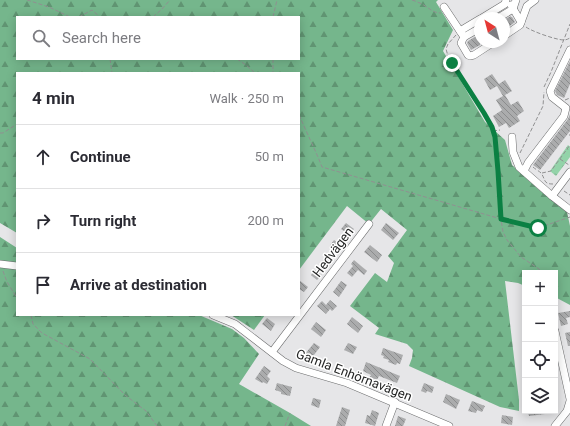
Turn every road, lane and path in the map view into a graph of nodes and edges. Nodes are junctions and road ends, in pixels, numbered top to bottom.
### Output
1 (27, 0) edge
2 (170, 0) edge
3 (277, 0) edge
4 (412, 0) edge
5 (507, 0) edge
6 (516, 0) edge
7 (535, 0) edge
8 (513, 9) junction
9 (446, 10) joint
10 (492, 12) edge
11 (508, 12) edge
12 (68, 16) edge
13 (81, 16) edge
14 (99, 16) edge
15 (154, 16) edge
16 (273, 16) edge
17 (522, 22) junction
18 (474, 24) edge
19 (570, 24) edge
20 (474, 30) edge
21 (510, 32) edge
22 (461, 34) junction
23 (570, 38) edge
24 (564, 40) junction
25 (484, 48) edge
26 (570, 50) edge
27 (110, 60) edge
28 (238, 60) edge
29 (273, 60) edge
30 (112, 72) edge
31 (254, 72) edge
32 (273, 72) edge
33 (568, 109) edge
34 (300, 117) edge
35 (16, 125) edge
36 (500, 130) dead end
37 (492, 131) junction
38 (0, 134) edge
39 (512, 137) dead end
40 (570, 145) edge
41 (560, 159) junction
42 (516, 160) junction
43 (528, 163) junction
44 (570, 166) edge
45 (524, 171) junction
46 (570, 172) edge
47 (541, 173) junction
48 (559, 187) junction
49 (570, 195) edge
50 (552, 196) junction
51 (570, 210) edge
52 (570, 217) edge
53 (501, 219) junction
54 (369, 224) dead end
55 (0, 264) edge
56 (16, 266) edge
57 (540, 270) edge
58 (4, 272) dead end
59 (16, 296) edge
60 (300, 315) edge
61 (31, 316) edge
62 (215, 316) edge
63 (299, 316) edge
64 (557, 342) edge
65 (272, 352) junction
66 (570, 400) edge
67 (395, 402) junction
68 (290, 413) dead end
69 (157, 426) edge
70 (285, 426) edge
71 (386, 426) edge
72 (450, 426) edge
73 (555, 426) edge

1 - 12 path
2 - 15 path
3 - 16 path
4 - 9 path
5 - 8 street
5 - 10 street
6 - 8 street
7 - 17 street
8 - 11 street
8 - 17 street
9 - 22 street
13 - 14 path
17 - 21 street
17 - 24 path
18 - 22 street
19 - 24 path
20 - 22 street
22 - 25 street
22 - 37 path
23 - 24 path
24 - 42 path
26 - 33 street
27 - 30 path
28 - 31 path
29 - 32 path
33 - 43 street
34 - 53 path
35 - 38 path
36 - 37 path
37 - 53 path
39 - 42 street
40 - 41 path
41 - 44 path
41 - 47 path
42 - 45 street
43 - 45 street
43 - 47 path
45 - 50 street
46 - 48 street
47 - 48 path
48 - 49 path
48 - 50 street
50 - 51 street
52 - 53 path
53 - 57 path
54 - 60 street, Hedvägen
55 - 56 street
58 - 59 path
61 - 69 path
62 - 65 street, Gamla Enhörnavägen
63 - 65 street, Hedvägen
64 - 66 street
65 - 67 street, Gamla Enhörnavägen
66 - 73 street
67 - 71 street
67 - 72 street, Gamla Enhörnavägen
68 - 70 path

